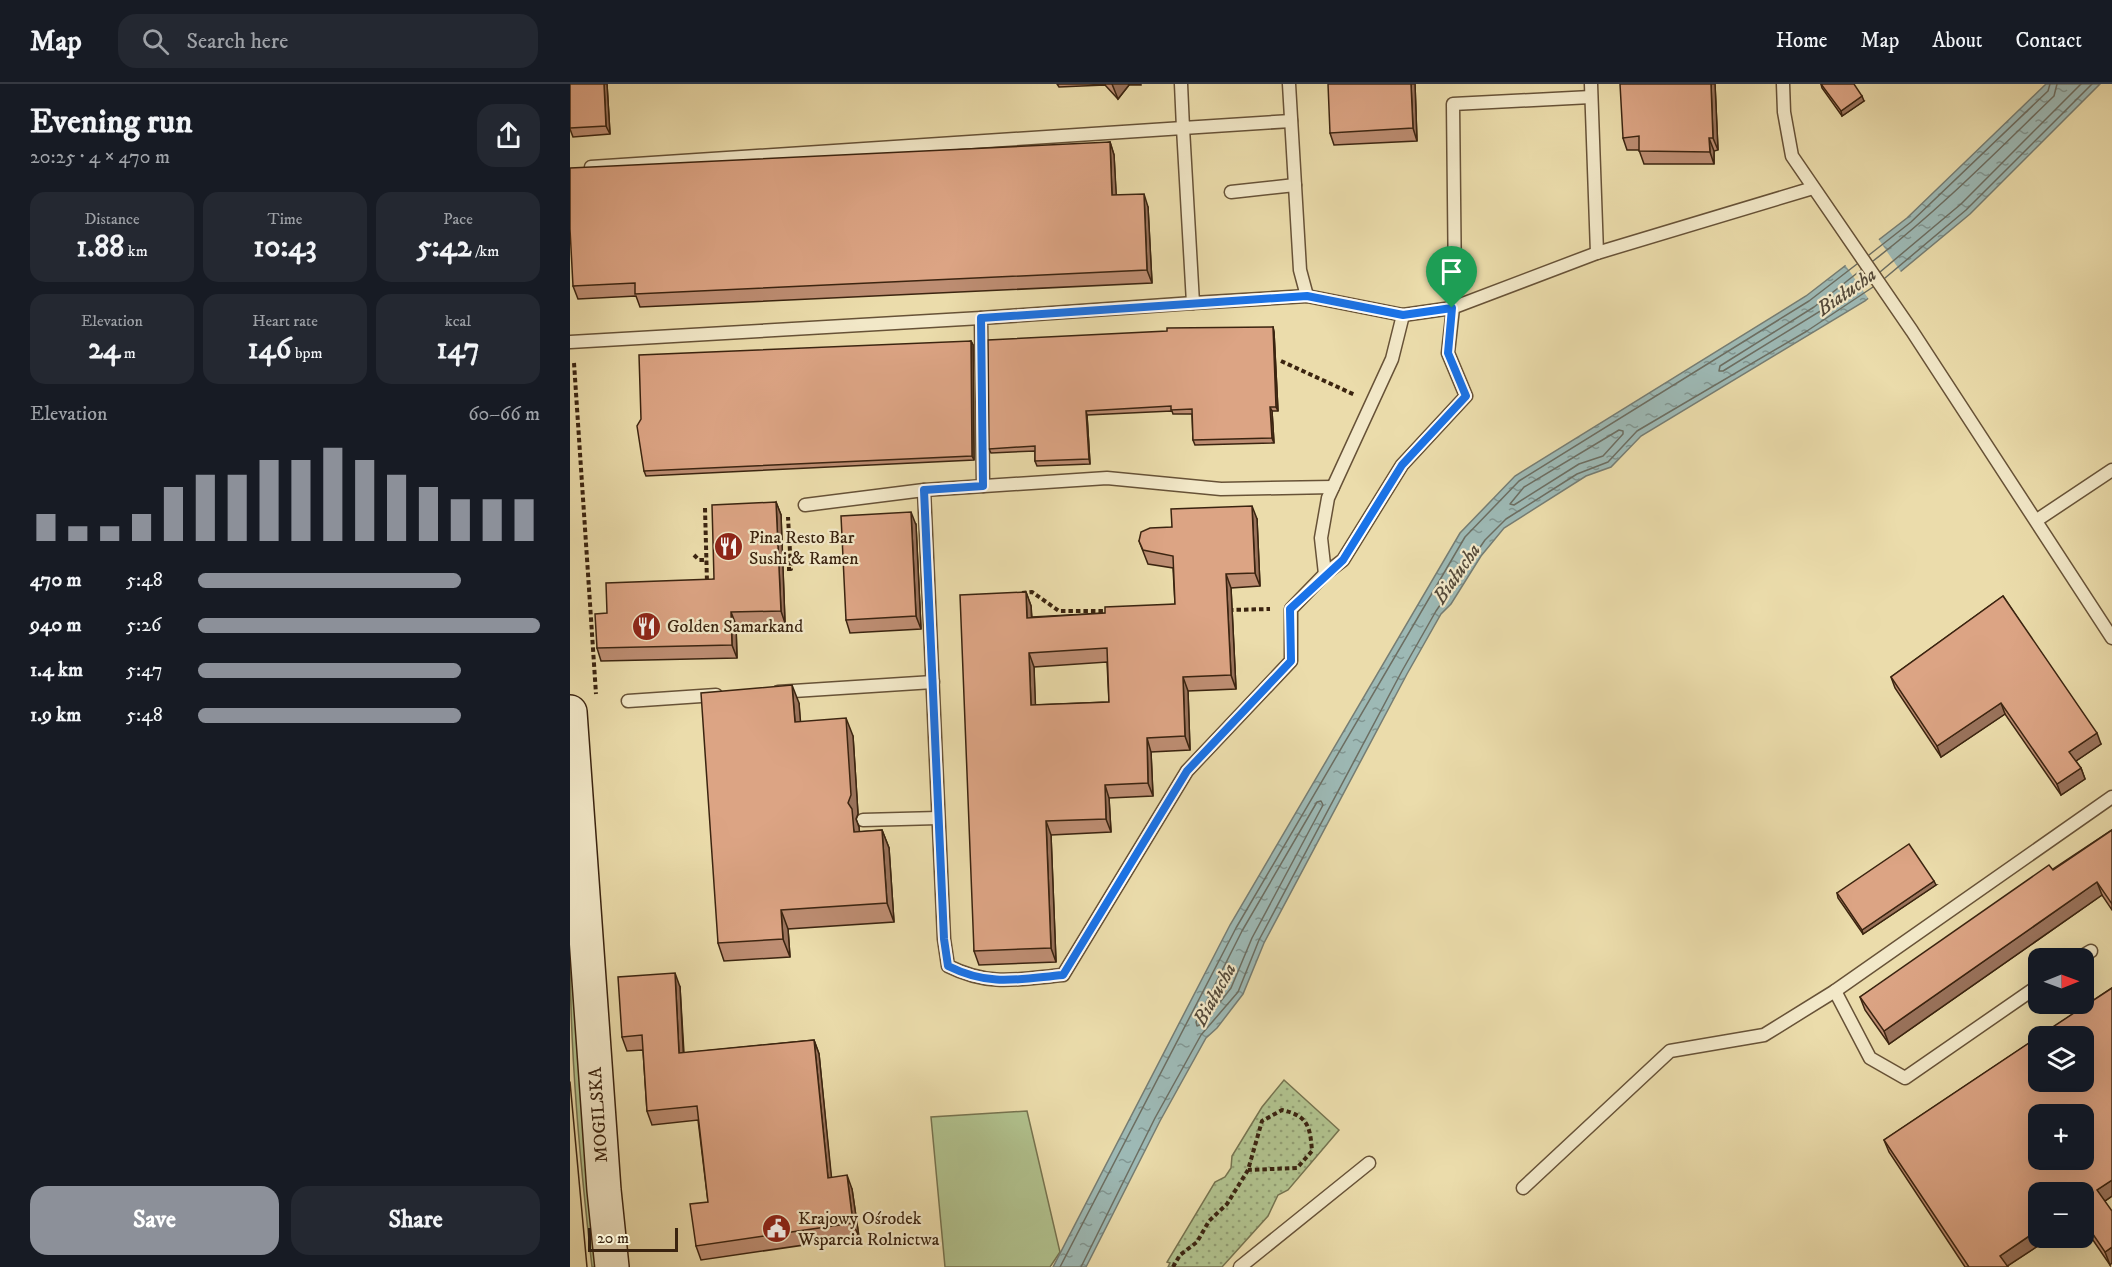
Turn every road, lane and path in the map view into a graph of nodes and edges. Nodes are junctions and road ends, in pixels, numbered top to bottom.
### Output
1 (1181, 84) edge
2 (1289, 84) edge
3 (1590, 84) edge
4 (1783, 84) edge
5 (1591, 97) junction
6 (1291, 121) junction
7 (1183, 128) junction
8 (587, 167) edge
9 (1294, 185) junction
10 (1813, 188) junction
11 (1231, 192) dead end
12 (1597, 253) junction
13 (1307, 296) junction
14 (1194, 303) junction
15 (1452, 308) junction
16 (1403, 315) junction
17 (981, 318) junction
18 (570, 342) edge
19 (1281, 361) dead end
20 (1372, 403) junction
21 (2112, 470) edge
22 (983, 486) junction
23 (1333, 487) junction
24 (924, 490) junction
25 (788, 505) dead end
26 (805, 505) dead end
27 (705, 508) dead end
28 (2037, 520) junction
29 (694, 555) dead end
30 (707, 560) junction
31 (707, 569) junction
32 (715, 569) edge
33 (787, 569) dead end
34 (1325, 574) junction
35 (707, 590) edge
36 (1021, 593) edge
37 (1290, 609) junction
38 (1117, 610) edge
39 (1221, 610) edge
40 (2112, 638) edge
41 (933, 682) junction
42 (769, 692) edge
43 (733, 694) edge
44 (628, 701) dead end
45 (570, 712) edge
46 (2112, 797) edge
47 (938, 818) junction
48 (863, 820) dead end
49 (1835, 991) junction
50 (2028, 993) edge
51 (1369, 1163) dead end
52 (1248, 1170) junction
53 (1523, 1188) dead end
54 (612, 1267) edge
55 (1173, 1267) edge
56 (1240, 1267) edge

1 - 7 lane
2 - 6 lane
3 - 5 lane
4 - 10 lane
5 - 12 lane
5 - 15 lane
6 - 7 lane
6 - 9 lane
7 - 8 lane
7 - 14 lane
9 - 11 lane
9 - 13 lane
10 - 12 lane
10 - 28 lane
12 - 15 lane
13 - 14 lane
13 - 16 lane
14 - 17 lane
15 - 16 lane
15 - 34 lane
16 - 20 lane
17 - 18 lane
17 - 22 lane
19 - 20 path
20 - 23 lane
21 - 28 lane
22 - 23 lane
22 - 24 lane
23 - 34 lane
24 - 26 lane
24 - 41 lane
25 - 33 path
27 - 30 path
28 - 40 lane
29 - 30 path
30 - 31 path
31 - 32 path
31 - 35 path
34 - 37 lane
36 - 38 path
37 - 39 path
37 - 47 lane
41 - 42 lane
41 - 47 lane
43 - 44 lane
45 - 54 main road, MOGILSKA
46 - 49 lane
47 - 48 lane
49 - 50 lane
49 - 53 lane
51 - 56 lane
52 - 52 path
52 - 55 path

